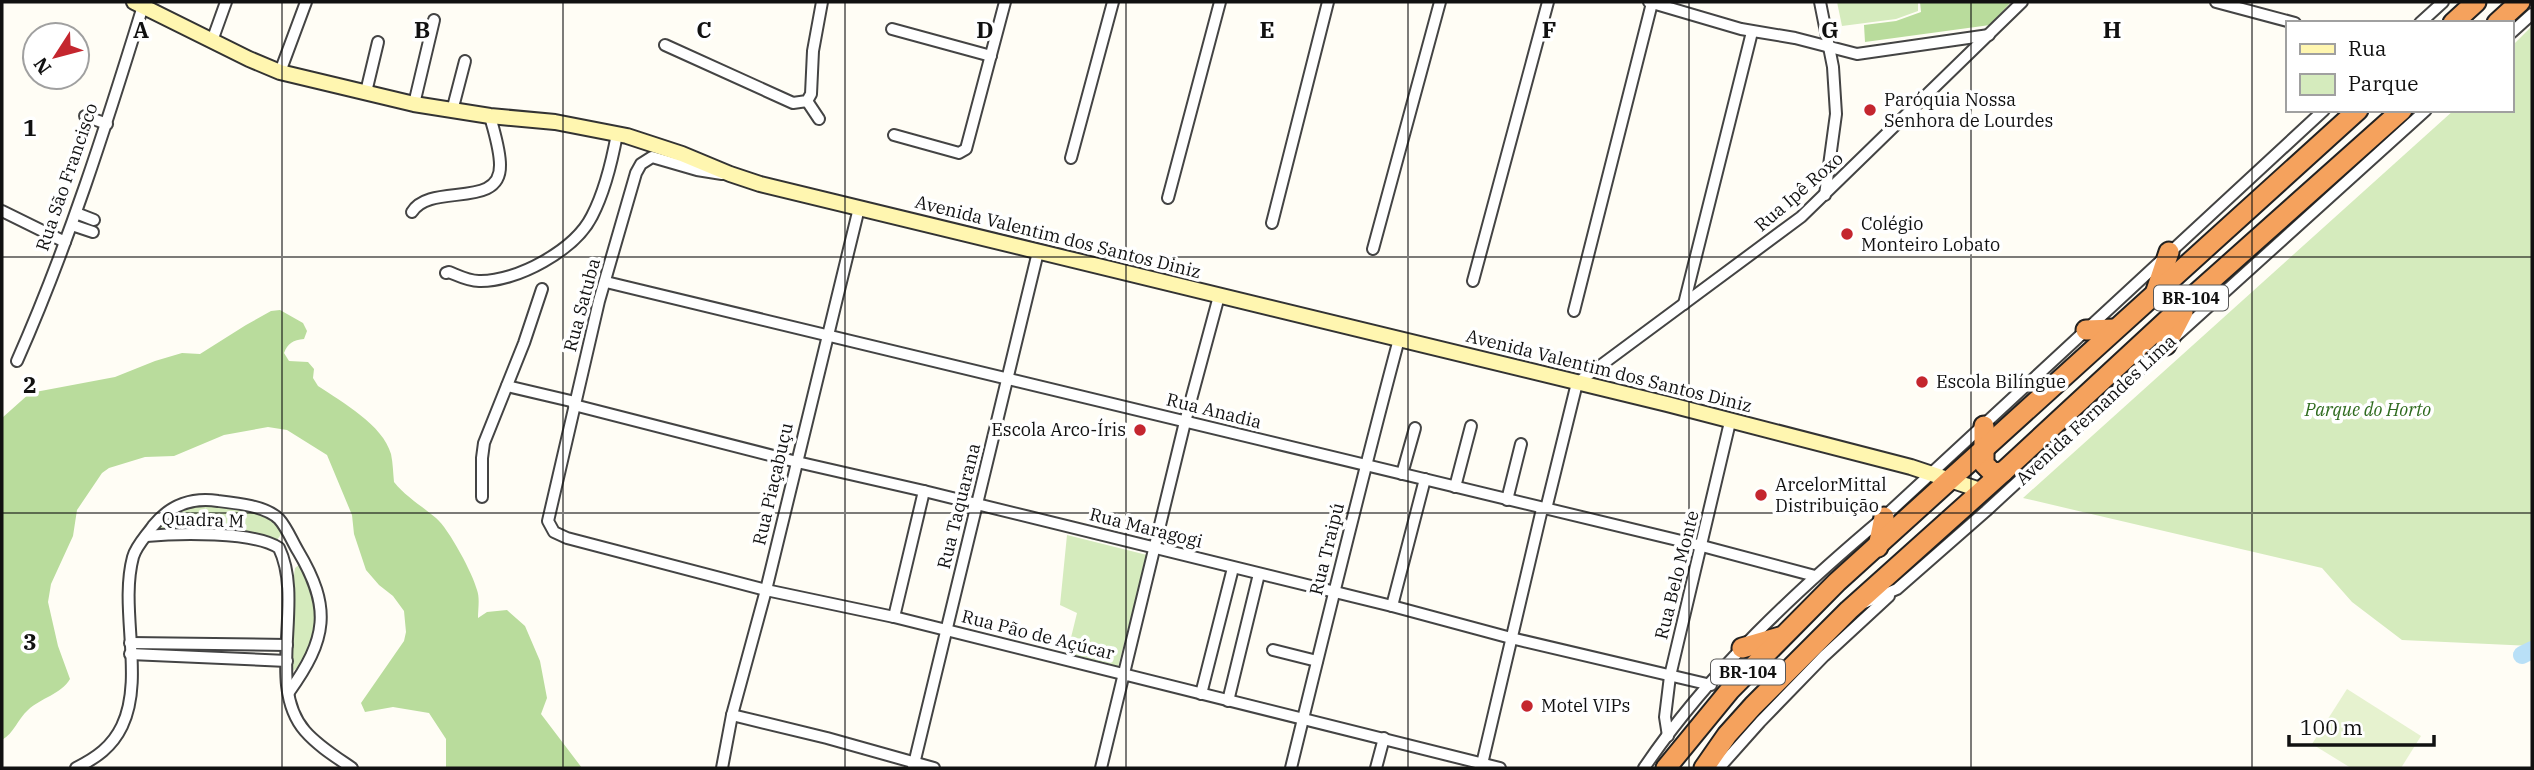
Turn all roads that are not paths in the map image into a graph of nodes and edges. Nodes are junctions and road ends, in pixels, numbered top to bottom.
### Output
1 (226, 2) edge
2 (306, 2) edge
3 (822, 2) edge
4 (1005, 2) edge
5 (1113, 2) edge
6 (1220, 2) edge
7 (1328, 2) edge
8 (1440, 2) edge
9 (1548, 2) edge
10 (1650, 2) edge
11 (1820, 2) edge
12 (2022, 2) edge
13 (2216, 2) edge
14 (2443, 2) edge
15 (2476, 2) edge
16 (2520, 2) edge
17 (141, 3) edge
18 (2532, 14) edge
19 (434, 20) dead end
20 (2287, 21) edge
21 (2422, 21) edge
22 (2455, 21) edge
23 (2499, 21) edge
24 (892, 29) dead end
25 (2513, 31) edge
26 (1752, 32) junction
27 (1990, 35) junction
28 (212, 41) junction
29 (378, 42) dead end
30 (665, 45) dead end
31 (1830, 48) junction
32 (991, 56) junction
33 (465, 61) dead end
34 (281, 72) junction
35 (366, 92) junction
36 (807, 101) junction
37 (414, 104) junction
38 (452, 111) junction
39 (2323, 112) edge
40 (2356, 112) edge
41 (2400, 112) edge
42 (2409, 112) edge
43 (2424, 112) edge
44 (85, 116) dead end
45 (490, 116) junction
46 (819, 118) dead end
47 (107, 124) junction
48 (2387, 124) junction
49 (617, 134) junction
50 (894, 135) dead end
51 (1071, 158) dead end
52 (730, 174) junction
53 (1825, 195) junction
54 (1168, 198) dead end
55 (859, 208) junction
56 (2, 211) edge
57 (412, 212) dead end
58 (76, 213) junction
59 (94, 220) dead end
60 (1272, 223) dead end
61 (72, 225) junction
62 (93, 232) dead end
63 (65, 242) junction
64 (1373, 249) dead end
65 (1038, 252) junction
66 (2169, 252) junction
67 (446, 273) dead end
68 (1473, 281) dead end
69 (606, 282) junction
70 (542, 289) dead end
71 (1692, 291) junction
72 (2155, 294) junction
73 (1219, 296) junction
74 (2189, 300) junction
75 (1574, 311) dead end
76 (2115, 329) junction
77 (2086, 330) junction
78 (826, 335) junction
79 (1399, 339) junction
80 (2166, 345) junction
81 (17, 361) dead end
82 (1007, 380) junction
83 (1577, 383) junction
84 (507, 386) junction
85 (574, 404) junction
86 (1185, 422) junction
87 (1730, 422) junction
88 (1471, 426) dead end
89 (1983, 426) junction
90 (1415, 428) dead end
91 (1521, 444) dead end
92 (1982, 452) junction
93 (797, 463) junction
94 (1365, 466) junction
95 (1932, 472) junction
96 (2003, 472) junction
97 (1402, 474) junction
98 (1952, 479) junction
99 (1426, 480) junction
100 (1455, 487) junction
101 (924, 491) junction
102 (1983, 491) junction
103 (481, 497) dead end
104 (1507, 500) junction
105 (978, 504) junction
106 (1544, 509) junction
107 (1884, 517) junction
108 (146, 536) junction
109 (567, 538) joint
110 (1702, 546) junction
111 (1878, 547) junction
112 (1154, 549) junction
113 (298, 552) junction
114 (285, 559) junction
115 (1233, 568) junction
116 (1259, 574) junction
117 (1815, 576) junction
118 (1897, 589) junction
119 (766, 590) junction
120 (1334, 592) junction
121 (1392, 606) junction
122 (1849, 610) junction
123 (894, 617) junction
124 (947, 631) junction
125 (1784, 635) junction
126 (1511, 638) junction
127 (287, 645) junction
128 (1742, 648) junction
129 (130, 649) junction
130 (1273, 650) dead end
131 (287, 661) junction
132 (1317, 661) junction
133 (1124, 675) junction
134 (1670, 676) junction
135 (1711, 685) junction
136 (289, 692) junction
137 (1201, 694) junction
138 (1228, 701) junction
139 (733, 715) junction
140 (1303, 719) junction
141 (1668, 736) junction
142 (1384, 738) junction
143 (1482, 764) junction
144 (913, 766) edge
145 (77, 768) edge
146 (352, 768) edge
147 (722, 768) edge
148 (934, 768) edge
149 (1101, 768) edge
150 (1291, 768) edge
151 (1376, 768) edge
152 (1500, 768) edge
153 (1644, 768) edge
154 (1666, 768) edge
155 (1704, 768) edge
156 (1719, 768) edge

1 - 28 street
2 - 34 street
3 - 36 street
4 - 32 street
5 - 51 street
6 - 54 street
7 - 60 street
8 - 64 street
9 - 68 street
10 - 26 street
10 - 75 street
11 - 31 street
12 - 27 street, Rua Ipê Roxo
13 - 20 street
14 - 21 street
15 - 22 highway
16 - 23 highway
17 - 28 street, Avenida Valentim dos Santos Diniz
17 - 47 street, Rua São Francisco
18 - 25 street
19 - 37 street
24 - 32 street
26 - 31 street
26 - 71 street
27 - 31 street
27 - 53 street, Rua Ipê Roxo
28 - 34 street, Avenida Valentim dos Santos Diniz
29 - 35 street
30 - 36 street
31 - 53 street
32 - 50 street
33 - 38 street
34 - 35 street, Avenida Valentim dos Santos Diniz
35 - 37 street, Avenida Valentim dos Santos Diniz
36 - 46 street
37 - 38 street, Avenida Valentim dos Santos Diniz
38 - 45 street, Avenida Valentim dos Santos Diniz
39 - 66 street
40 - 72 highway, BR-104
41 - 48 highway, Avenida Fernandes Lima / BR-104
42 - 48 highway
43 - 80 street, Avenida Fernandes Lima
44 - 47 street
45 - 49 street, Avenida Valentim dos Santos Diniz
45 - 57 street
47 - 58 street, Rua São Francisco
48 - 74 highway, Avenida Fernandes Lima / BR-104
49 - 52 street, Avenida Valentim dos Santos Diniz
49 - 67 street
52 - 55 street, Avenida Valentim dos Santos Diniz
52 - 69 street, Rua Satuba
53 - 71 street, Rua Ipê Roxo
55 - 65 street, Avenida Valentim dos Santos Diniz
55 - 78 street, Rua Piaçabuçu
56 - 63 street
58 - 59 street
58 - 61 street, Rua São Francisco
61 - 62 street
61 - 63 street, Rua São Francisco
63 - 81 street, Rua São Francisco
65 - 73 street, Avenida Valentim dos Santos Diniz
65 - 82 street, Rua Taquarana
66 - 72 highway
66 - 77 street
69 - 78 street, Rua Anadia
69 - 85 street, Rua Satuba
70 - 84 street
71 - 83 street
72 - 76 highway, BR-104
73 - 79 street, Avenida Valentim dos Santos Diniz
73 - 86 street
74 - 80 highway
74 - 96 highway, Avenida Fernandes Lima / BR-104
76 - 77 highway
76 - 92 highway, BR-104
77 - 89 street
78 - 82 street, Rua Anadia
78 - 93 street, Rua Piaçabuçu
79 - 83 street, Avenida Valentim dos Santos Diniz
79 - 94 street, Rua Traipú
80 - 118 street, Avenida Fernandes Lima
82 - 86 street, Rua Anadia
82 - 105 street, Rua Taquarana
83 - 87 street, Avenida Valentim dos Santos Diniz
83 - 106 street
84 - 85 street, Rua Maragogi
84 - 103 street
85 - 93 street, Rua Maragogi
85 - 109 street, Rua Satuba
86 - 94 street, Rua Anadia
86 - 112 street
87 - 95 street, Avenida Valentim dos Santos Diniz
87 - 110 street, Rua Belo Monte
88 - 100 street
89 - 92 highway
89 - 95 street
90 - 97 street
91 - 104 street
92 - 96 highway
92 - 98 highway, BR-104
93 - 101 street, Rua Maragogi
93 - 119 street, Rua Piaçabuçu
94 - 97 street, Rua Anadia
94 - 120 street, Rua Traipú
95 - 98 street, Avenida Valentim dos Santos Diniz
95 - 107 street
96 - 102 highway, Avenida Fernandes Lima / BR-104
97 - 99 street, Rua Anadia
98 - 102 street, Avenida Valentim dos Santos Diniz
98 - 111 highway, BR-104
99 - 100 street, Rua Anadia
99 - 121 street
100 - 104 street, Rua Anadia
101 - 105 street, Rua Maragogi
101 - 123 street
102 - 122 highway, BR-104
104 - 106 street, Rua Anadia
105 - 112 street, Rua Maragogi
105 - 124 street, Rua Taquarana
106 - 110 street, Rua Anadia
106 - 126 street
107 - 111 highway
107 - 117 street
108 - 113 street, Quadra M
108 - 114 street, Quadra M
108 - 129 street
109 - 119 street, Rua Pão de Açúcar
110 - 117 street, Rua Anadia
110 - 134 street, Rua Belo Monte
111 - 125 highway, BR-104
112 - 115 street, Rua Maragogi
112 - 133 street
113 - 114 street
113 - 136 street, Quadra M
114 - 127 street
115 - 116 street, Rua Maragogi
115 - 137 street
116 - 120 street, Rua Maragogi
116 - 138 street
117 - 128 street
118 - 122 street, Avenida Fernandes Lima
118 - 156 street
119 - 123 street, Rua Pão de Açúcar
119 - 139 street, Rua Piaçabuçu
120 - 121 street, Rua Maragogi
120 - 132 street, Rua Traipú
121 - 126 street, Rua Maragogi
122 - 155 highway, BR-104
123 - 124 street, Rua Pão de Açúcar
124 - 133 street, Rua Pão de Açúcar
124 - 144 street, Rua Taquarana
125 - 128 highway
125 - 154 highway, BR-104
126 - 134 street, Rua Maragogi
126 - 143 street
127 - 129 street
127 - 131 street
128 - 135 street
129 - 131 street
129 - 145 street
130 - 132 street
131 - 136 street
132 - 140 street, Rua Traipú
133 - 137 street, Rua Pão de Açúcar
133 - 149 street
134 - 135 street, Rua Maragogi
134 - 141 street, Rua Belo Monte
135 - 141 street
136 - 146 street
137 - 138 street, Rua Pão de Açúcar
138 - 140 street, Rua Pão de Açúcar
139 - 144 street
139 - 147 street, Rua Piaçabuçu
140 - 142 street, Rua Pão de Açúcar
140 - 150 street, Rua Traipú
141 - 153 street
142 - 143 street, Rua Pão de Açúcar
142 - 151 street
143 - 152 street, Rua Pão de Açúcar
144 - 148 street

